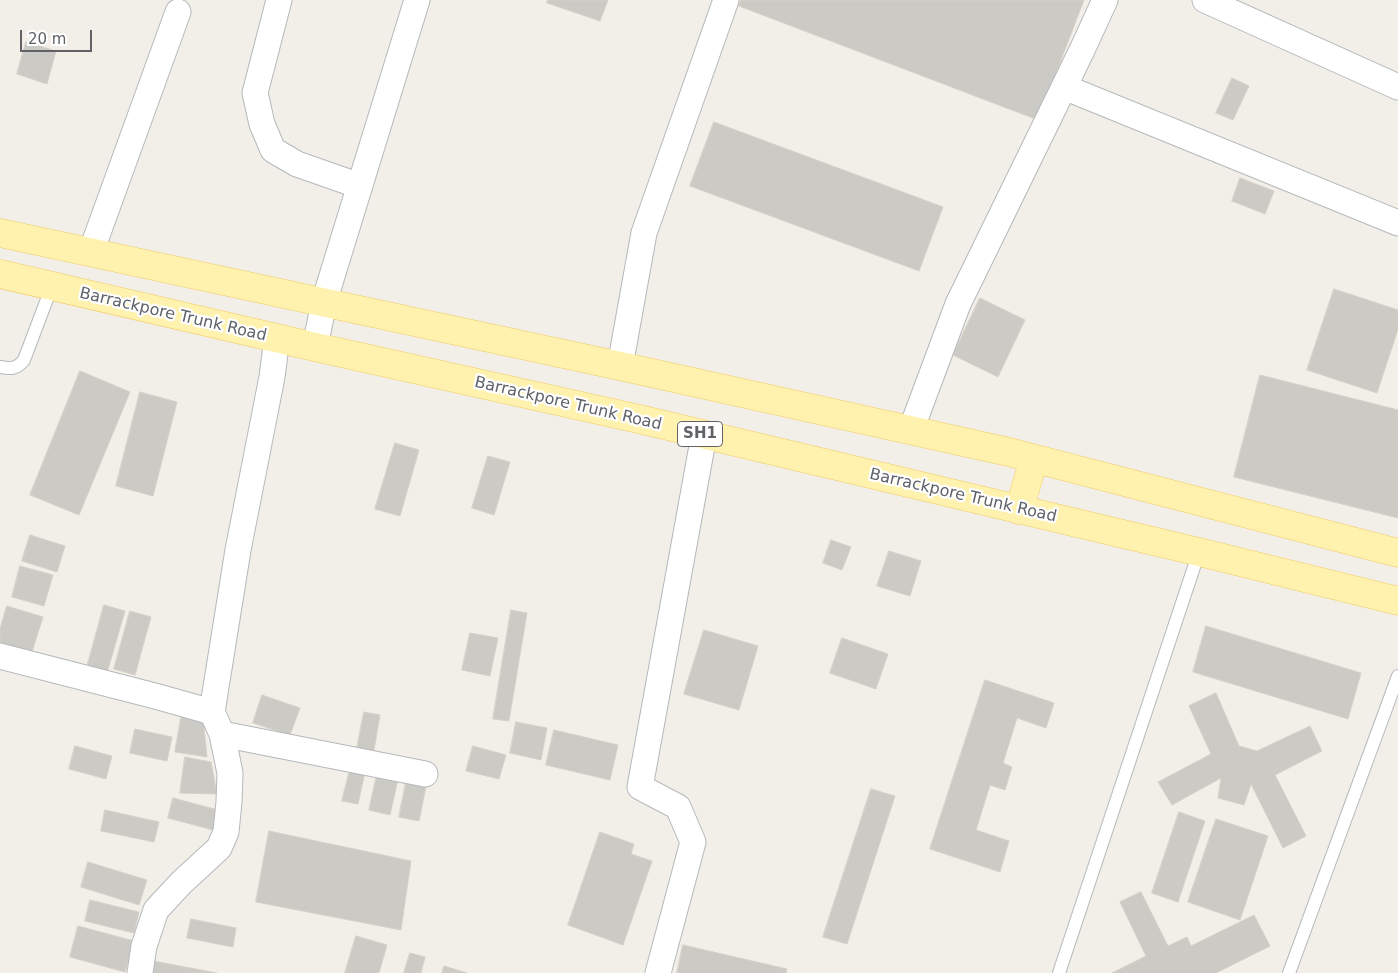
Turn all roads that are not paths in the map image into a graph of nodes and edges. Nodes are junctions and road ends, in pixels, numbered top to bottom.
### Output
1 (279, 0) edge
2 (417, 0) edge
3 (726, 0) edge
4 (1105, 0) edge
5 (1205, 0) edge
6 (178, 12) dead end
7 (1064, 87) junction
8 (1398, 87) edge
9 (360, 186) junction
10 (1398, 223) edge
11 (0, 233) edge
12 (91, 252) junction
13 (0, 274) edge
14 (52, 286) junction
15 (324, 302) junction
16 (277, 338) junction
17 (315, 347) junction
18 (0, 366) edge
19 (620, 366) junction
20 (911, 430) junction
21 (704, 435) junction
22 (1034, 459) junction
23 (1019, 510) junction
24 (1199, 552) junction
25 (1398, 553) edge
26 (1398, 601) edge
27 (0, 656) edge
28 (1398, 676) edge
29 (217, 723) junction
30 (425, 774) dead end
31 (140, 973) edge
32 (658, 973) edge
33 (1059, 973) edge
34 (1289, 973) edge

1 - 9 street
2 - 9 street
3 - 19 street
4 - 7 street
5 - 8 street
6 - 12 street
7 - 10 street
7 - 20 street
9 - 15 street
11 - 12 main road
12 - 15 main road
13 - 14 main road, Barrackpore Trunk Road / SH1
14 - 16 main road, Barrackpore Trunk Road / SH1
14 - 18 lane
15 - 17 street
15 - 19 main road
16 - 17 main road, Barrackpore Trunk Road / SH1
16 - 29 street
17 - 21 main road, Barrackpore Trunk Road / SH1
19 - 20 main road
20 - 22 main road
21 - 23 main road, Barrackpore Trunk Road / SH1
21 - 32 street
22 - 23 main road
22 - 25 main road
23 - 24 main road, Barrackpore Trunk Road / SH1
24 - 26 main road, Barrackpore Trunk Road / SH1
24 - 33 lane
27 - 29 street
28 - 34 lane
29 - 30 street
29 - 31 street

